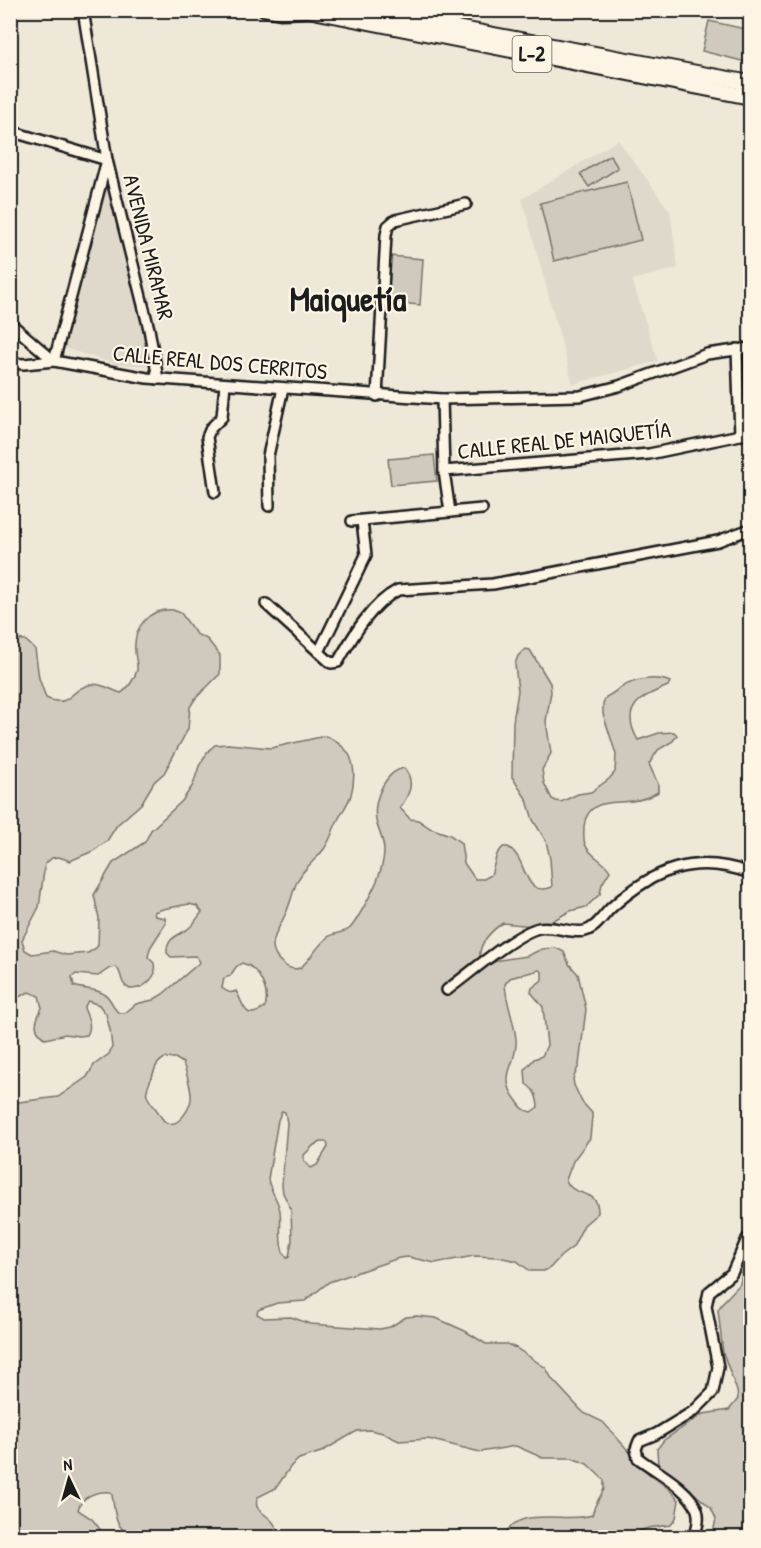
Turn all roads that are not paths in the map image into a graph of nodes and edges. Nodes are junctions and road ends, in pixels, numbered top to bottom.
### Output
1 (83, 10) edge
2 (264, 10) edge
3 (360, 10) edge
4 (311, 11) edge
5 (750, 83) edge
6 (750, 97) edge
7 (10, 131) edge
8 (107, 160) junction
9 (466, 204) dead end
10 (10, 323) edge
11 (750, 348) edge
12 (737, 349) junction
13 (54, 361) junction
14 (10, 363) edge
15 (158, 379) junction
16 (225, 384) junction
17 (283, 388) junction
18 (377, 396) junction
19 (442, 399) junction
20 (745, 435) edge
21 (444, 471) junction
22 (215, 492) dead end
23 (268, 506) dead end
24 (482, 509) dead end
25 (450, 512) junction
26 (352, 520) dead end
27 (362, 521) junction
28 (750, 529) edge
29 (266, 604) dead end
30 (319, 652) junction
31 (750, 873) edge
32 (447, 990) dead end
33 (750, 1236) edge
34 (694, 1538) edge

1 - 8 street, AVENIDA MIRAMAR
2 - 4 street, L-2
3 - 5 main road, L-2
4 - 6 main road, L-2
7 - 8 street
8 - 13 street, AVENIDA MIRAMAR
8 - 15 street, AVENIDA MIRAMAR
9 - 18 street
10 - 13 street
11 - 12 street, CALLE REAL DE MAIQUETÍA
12 - 19 street, CALLE REAL DE MAIQUETÍA
12 - 20 street
13 - 14 street, CALLE REAL DOS CERRITOS
13 - 15 street, CALLE REAL DOS CERRITOS
15 - 16 street, CALLE REAL DOS CERRITOS
16 - 17 street, CALLE REAL DOS CERRITOS
16 - 22 street
17 - 18 street, CALLE REAL DOS CERRITOS
17 - 23 street
18 - 19 street, CALLE REAL DOS CERRITOS
19 - 21 street, CALLE REAL DE MAIQUETÍA
20 - 21 street, CALLE REAL DE MAIQUETÍA
21 - 25 street
24 - 25 street
25 - 27 street
26 - 27 street
27 - 30 street
28 - 30 street
29 - 30 street
31 - 32 street
33 - 34 street

